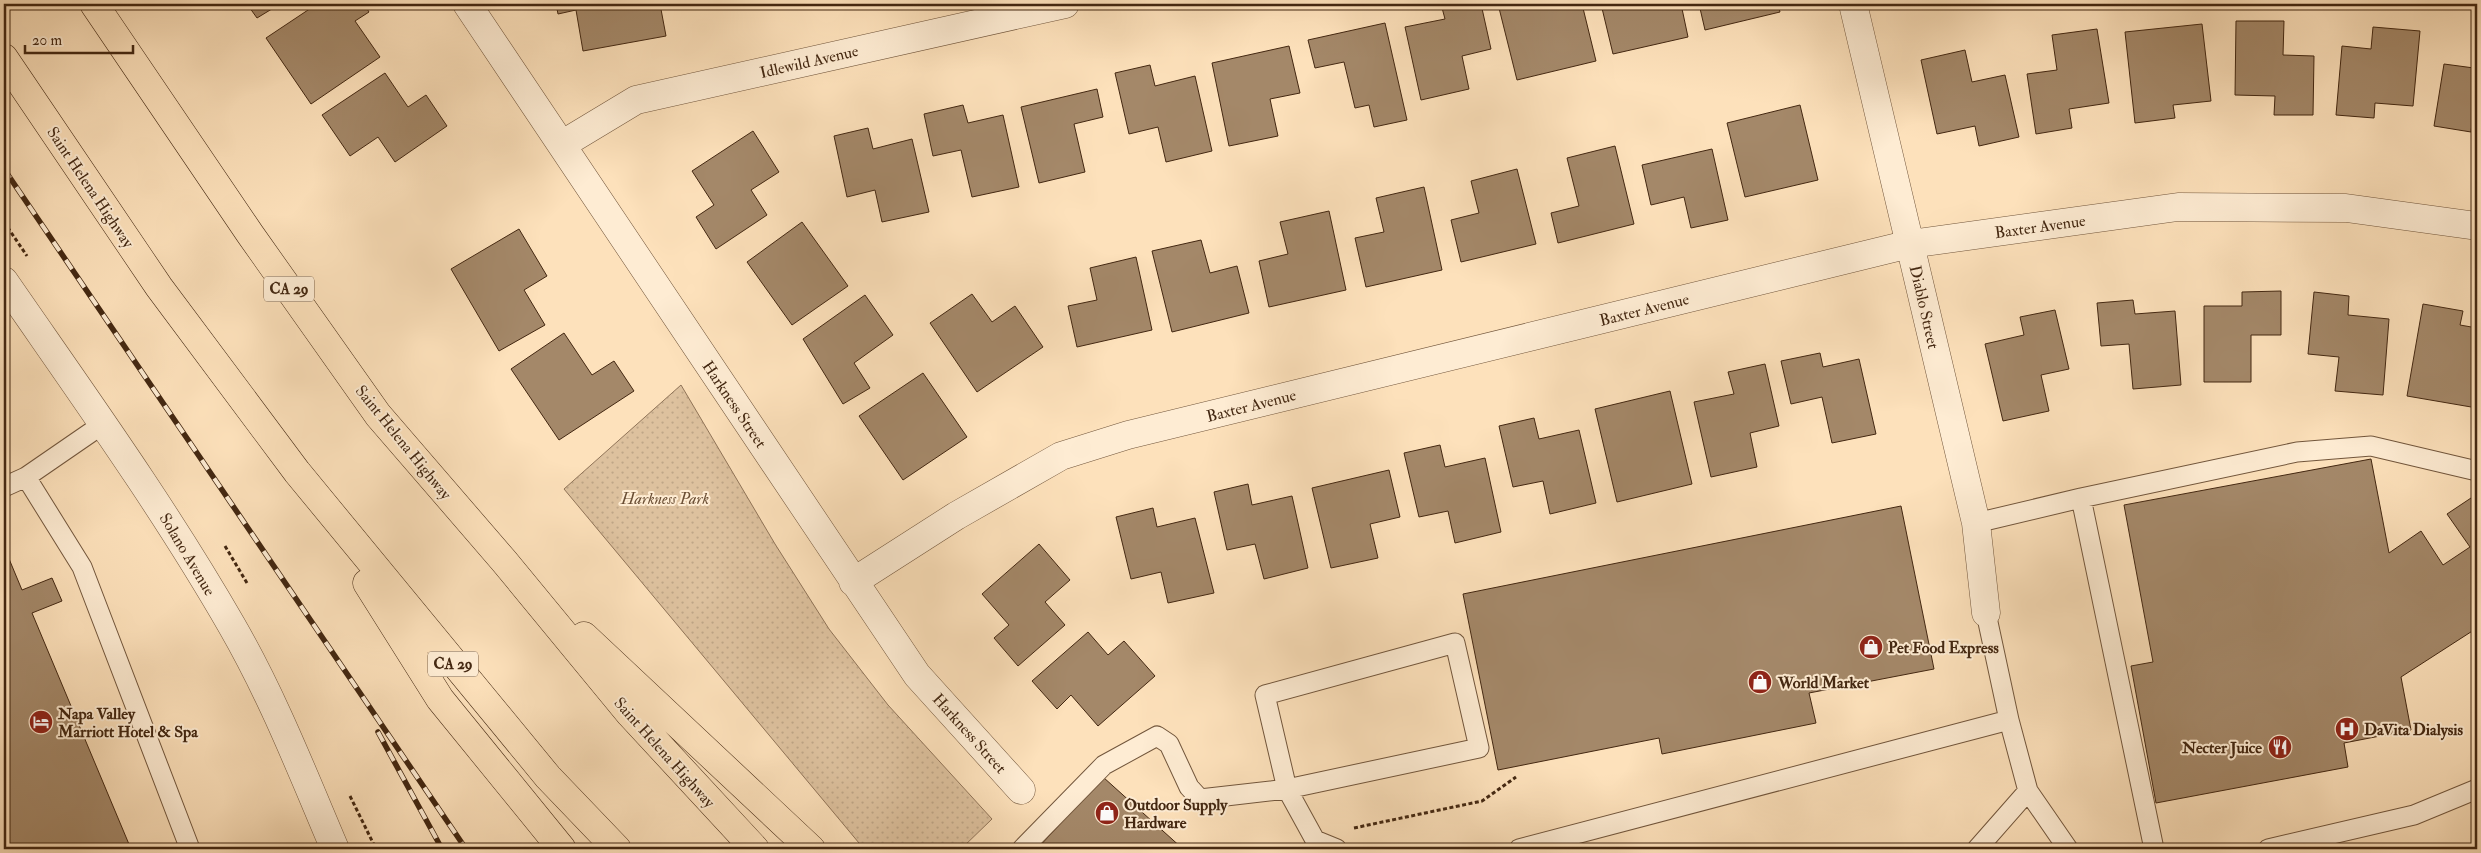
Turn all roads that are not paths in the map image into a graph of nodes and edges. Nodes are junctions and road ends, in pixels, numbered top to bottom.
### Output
1 (94, 4) edge
2 (468, 4) edge
3 (1065, 4) edge
4 (1854, 4) edge
5 (4, 58) edge
6 (563, 144) junction
7 (2477, 226) edge
8 (1910, 244) junction
9 (4, 281) edge
10 (103, 424) junction
11 (2477, 471) edge
12 (297, 472) junction
13 (26, 477) junction
14 (4, 487) edge
15 (2082, 498) junction
16 (1976, 523) junction
17 (504, 560) junction
18 (853, 582) junction
19 (1986, 613) joint
20 (2009, 720) junction
21 (1287, 789) junction
22 (2477, 789) edge
23 (1022, 790) dead end
24 (2028, 790) junction
25 (190, 849) edge
26 (335, 849) edge
27 (562, 849) edge
28 (617, 849) edge
29 (755, 849) edge
30 (811, 849) edge
31 (1022, 849) edge
32 (1337, 849) edge
33 (1518, 849) edge
34 (1977, 849) edge
35 (2068, 849) edge
36 (2154, 849) edge
37 (2268, 849) edge

1 - 17 highway, Saint Helena Highway / CA 29
2 - 6 street, Harkness Street
3 - 6 street, Idlewild Avenue
4 - 8 street, Diablo Street
5 - 12 highway, Saint Helena Highway / CA 29
6 - 18 street, Harkness Street
7 - 8 street, Baxter Avenue
8 - 16 street, Diablo Street
8 - 18 street, Baxter Avenue
9 - 10 street, Solano Avenue
10 - 13 lane
10 - 26 street, Solano Avenue
11 - 15 lane
12 - 27 highway
12 - 28 highway, Saint Helena Highway / CA 29
13 - 14 lane
13 - 25 lane
15 - 16 lane
15 - 36 lane
16 - 19 street, Diablo Street
17 - 29 highway, Saint Helena Highway / CA 29
17 - 30 highway
18 - 23 street, Harkness Street
19 - 20 lane
20 - 24 lane
20 - 33 lane
21 - 21 lane
21 - 31 lane
21 - 32 lane
22 - 37 lane
24 - 34 lane
24 - 35 lane

